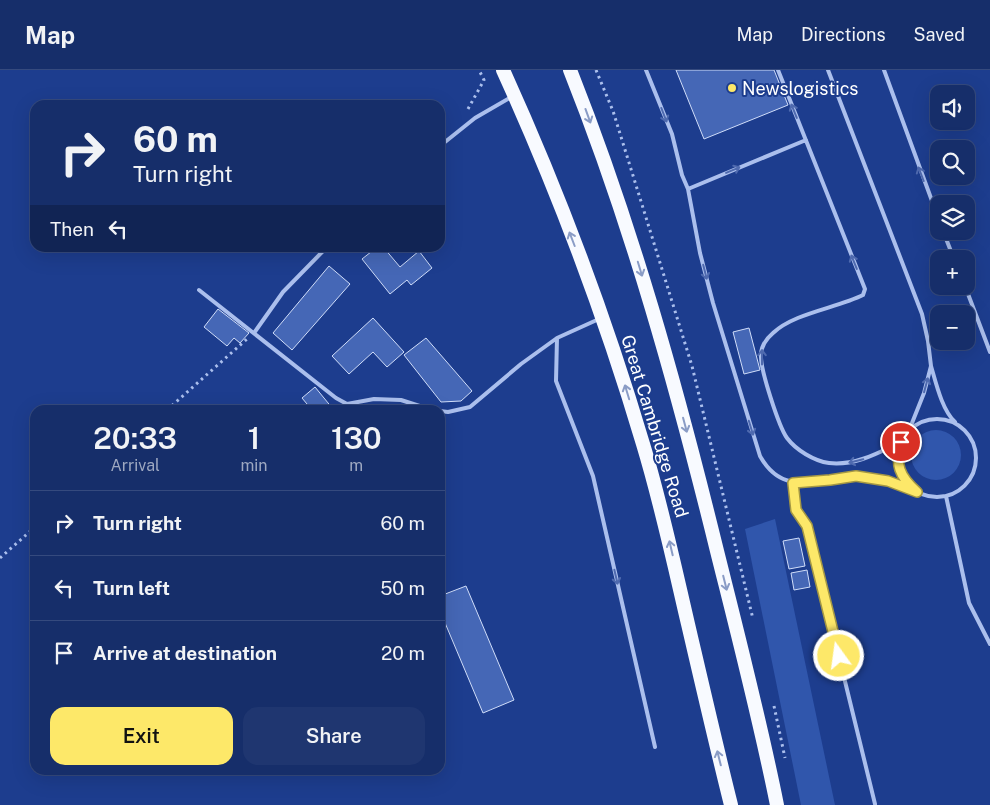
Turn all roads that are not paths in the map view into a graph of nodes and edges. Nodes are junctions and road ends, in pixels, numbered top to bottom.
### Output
1 (503, 70) edge
2 (570, 70) edge
3 (646, 70) edge
4 (778, 70) edge
5 (828, 70) edge
6 (884, 70) edge
7 (514, 95) junction
8 (806, 140) junction
9 (445, 142) edge
10 (688, 189) junction
11 (930, 195) edge
12 (322, 252) edge
13 (199, 290) dead end
14 (968, 295) edge
15 (602, 318) junction
16 (254, 333) junction
17 (558, 338) junction
18 (990, 352) edge
19 (931, 366) junction
20 (416, 405) edge
21 (445, 412) edge
22 (961, 427) junction
23 (909, 430) junction
24 (901, 442) junction
25 (793, 483) junction
26 (917, 492) junction
27 (946, 496) junction
28 (990, 644) edge
29 (655, 747) dead end
30 (875, 804) edge
31 (731, 805) edge
32 (776, 805) edge

1 - 7 highway, Great Cambridge Road
2 -> 32 highway, Great Cambridge Road
3 -> 10 lane
8 -> 4 lane
5 - 19 lane
11 -> 6 lane
7 - 9 lane
15 -> 7 highway, Great Cambridge Road
10 -> 8 lane
24 -> 8 lane
10 -> 25 lane
12 - 16 lane
13 - 16 lane
14 - 18 lane
15 - 17 lane
31 -> 15 highway, Great Cambridge Road
16 - 20 lane
17 - 21 lane
17 -> 29 lane
19 - 22 lane
23 -> 19 lane
22 - 23 lane
22 - 27 lane
23 - 24 lane
24 - 26 lane
25 - 26 lane
25 - 30 lane
26 - 27 lane
27 - 28 lane

